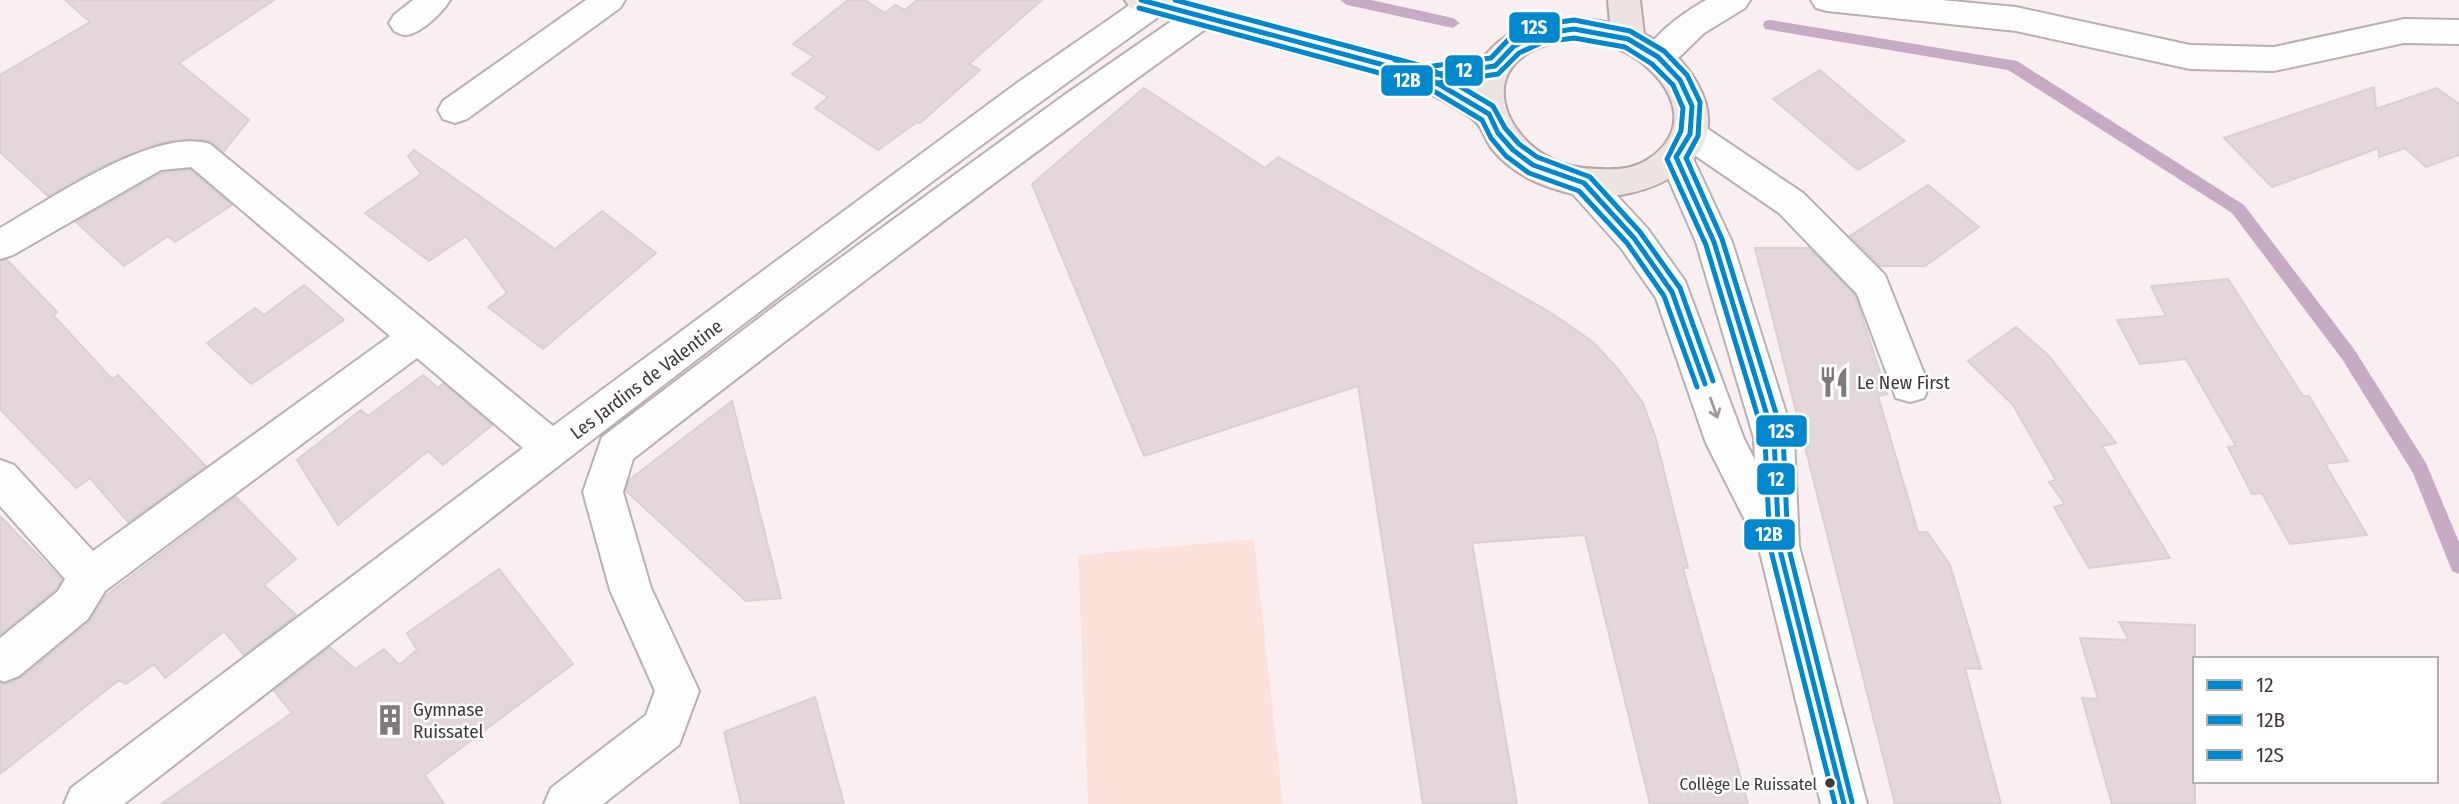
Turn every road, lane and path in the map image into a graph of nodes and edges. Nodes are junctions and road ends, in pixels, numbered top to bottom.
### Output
1 (434, 0) edge
2 (609, 0) edge
3 (1588, 0) edge
4 (1624, 0) edge
5 (1734, 0) edge
6 (1835, 0) edge
7 (1147, 2) edge
8 (2015, 9) edge
9 (1200, 17) junction
10 (405, 23) dead end
11 (1574, 29) junction
12 (2459, 32) edge
13 (1628, 39) junction
14 (1658, 57) junction
15 (1495, 66) junction
16 (1425, 76) junction
17 (455, 110) dead end
18 (1489, 114) junction
19 (1683, 145) junction
20 (1584, 183) junction
21 (0, 245) edge
22 (417, 337) junction
23 (1910, 386) dead end
24 (552, 449) junction
25 (0, 478) edge
26 (1779, 546) junction
27 (90, 577) junction
28 (4, 662) dead end
29 (87, 804) edge
30 (567, 804) edge
31 (1844, 804) edge

1 - 10 street
2 - 17 street
3 - 11 main road
4 - 13 main road
5 - 14 street
6 - 8 street
7 - 9 main road
7 - 24 street, Les Jardins de Valentine
8 - 12 street
9 - 16 main road
9 - 30 street
11 - 13 main road
11 - 15 main road
13 - 14 main road
14 - 19 main road
15 - 16 main road
15 - 18 main road
16 - 18 main road
18 - 20 main road
19 - 20 main road
19 - 23 street
19 - 26 street
20 -> 26 street
21 - 22 street, Les Jardins de Valentine
22 - 24 street, Les Jardins de Valentine
22 - 27 street
24 - 29 street
25 - 27 street
26 - 31 street
27 - 28 street

